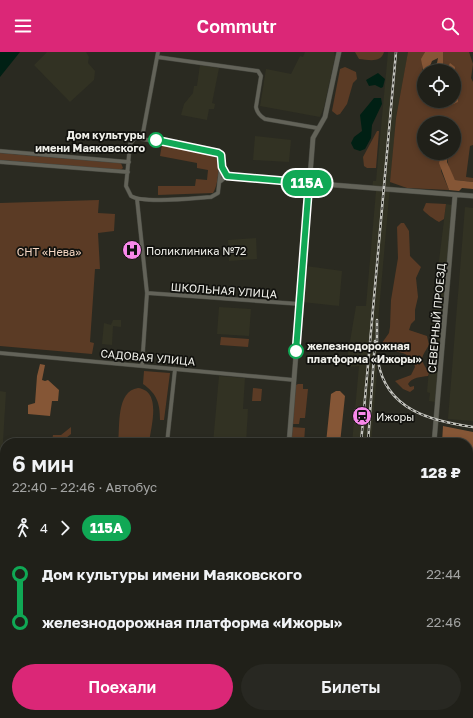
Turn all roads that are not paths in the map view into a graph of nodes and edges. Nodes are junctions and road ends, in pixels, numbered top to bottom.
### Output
1 (158, 52) edge
2 (339, 52) edge
3 (157, 57) junction
4 (317, 128) junction
5 (142, 138) junction
6 (0, 151) edge
7 (0, 162) edge
8 (129, 162) junction
9 (222, 167) junction
10 (128, 172) junction
11 (227, 176) junction
12 (220, 182) junction
13 (309, 183) junction
14 (455, 194) junction
15 (473, 196) edge
16 (137, 199) junction
17 (147, 293) junction
18 (300, 304) junction
19 (0, 353) edge
20 (142, 366) junction
21 (174, 369) junction
22 (294, 380) junction
23 (167, 438) edge
24 (289, 438) edge
25 (434, 438) edge

1 - 3 street
2 - 4 street
3 - 4 street
3 - 5 street
4 - 13 street
5 - 8 street
5 - 9 street
6 - 8 street
7 - 10 street
8 - 10 street
9 - 11 street
9 - 12 street
10 - 16 street
11 - 12 street
11 - 13 street
12 - 16 street
13 - 14 street
13 - 18 street
14 - 15 street
14 - 25 street, СЕВЕРНЫЙ ПРОЕЗД
16 - 17 street
17 - 18 street, ШКОЛЬНАЯ УЛИЦА
17 - 20 street
18 - 22 street
19 - 20 street, САДОВАЯ УЛИЦА
20 - 21 street, САДОВАЯ УЛИЦА
21 - 22 street, САДОВАЯ УЛИЦА
21 - 23 street
22 - 24 street

